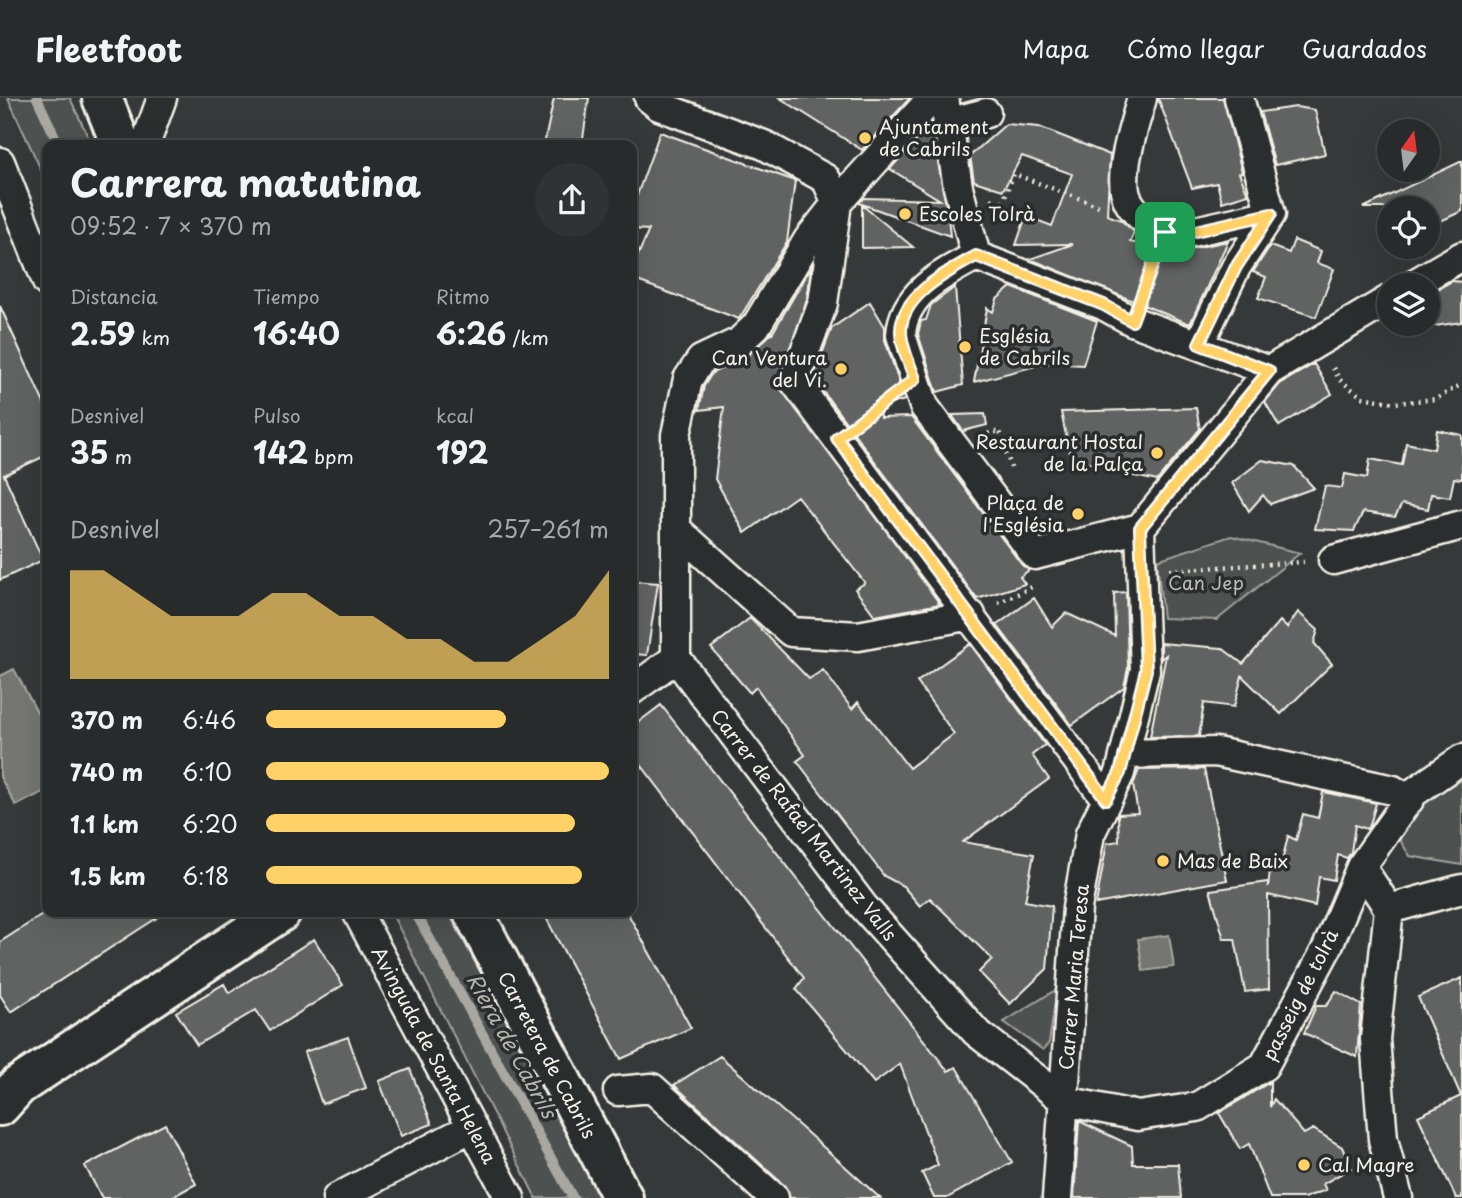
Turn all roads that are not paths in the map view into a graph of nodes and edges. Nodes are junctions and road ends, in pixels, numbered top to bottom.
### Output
1 (102, 98) edge
2 (162, 98) edge
3 (649, 98) edge
4 (932, 98) edge
5 (1142, 98) edge
6 (1239, 98) edge
7 (946, 110) edge
8 (986, 113) dead end
9 (119, 140) edge
10 (147, 140) edge
11 (0, 162) edge
12 (837, 203) junction
13 (1271, 214) junction
14 (976, 256) junction
15 (1462, 256) edge
16 (42, 269) edge
17 (1433, 273) edge
18 (1377, 307) edge
19 (1199, 344) junction
20 (1269, 371) junction
21 (1462, 525) edge
22 (1140, 528) junction
23 (676, 529) junction
24 (1333, 561) road end
25 (971, 615) junction
26 (676, 658) junction
27 (637, 686) edge
28 (1125, 754) junction
29 (1462, 759) edge
30 (1106, 799) junction
31 (1409, 800) junction
32 (1361, 867) junction
33 (1462, 889) edge
34 (1390, 909) junction
35 (273, 917) edge
36 (360, 917) edge
37 (476, 917) edge
38 (618, 1091) dead end
39 (1065, 1101) junction
40 (0, 1106) edge
41 (472, 1127) junction
42 (337, 1198) edge
43 (510, 1198) edge
44 (623, 1198) edge
45 (775, 1198) edge
46 (1056, 1198) edge
47 (1398, 1198) edge

1 - 9 street
2 - 10 street
3 - 12 street
4 - 12 street
5 - 13 street
6 - 13 street
7 - 8 street
7 - 14 street
11 - 16 street
12 - 23 street
12 - 25 street
13 - 19 street
14 - 19 street
14 - 22 street
15 - 17 street
18 - 20 street
19 - 20 street
20 - 22 street
21 - 24 street
22 - 28 street, Carrer Maria Teresa
23 - 25 street
23 - 26 street
25 - 30 street
26 - 27 street
26 - 39 street, Carrer de Rafael Martinez Valls
28 - 30 street, Carrer Maria Teresa
28 - 31 street
29 - 31 street, passeig de tolrà
30 - 39 street, Carrer Maria Teresa
31 - 32 street, passeig de tolrà
32 - 34 street
32 - 39 street, passeig de tolrà
33 - 34 street
34 - 47 street
35 - 40 street
36 - 41 street, Avinguda de Santa Helena
37 - 44 street, Carretera de Cabrils
38 - 45 street
39 - 46 street
41 - 42 street
41 - 43 street, Avinguda de Santa Helena

